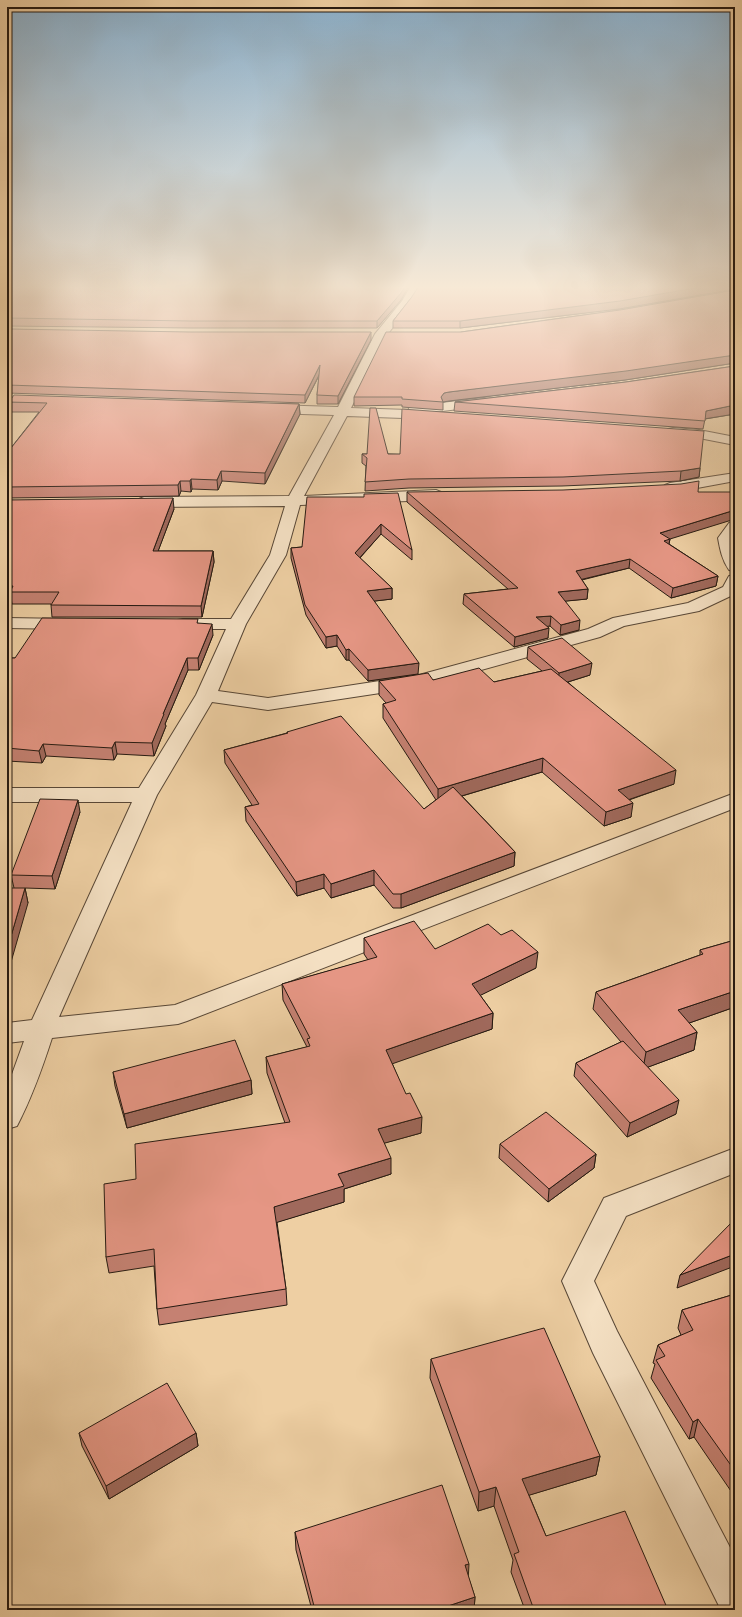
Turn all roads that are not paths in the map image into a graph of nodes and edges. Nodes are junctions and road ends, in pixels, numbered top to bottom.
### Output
1 (367, 361) edge
2 (494, 400) edge
3 (255, 408) edge
4 (343, 411) junction
5 (394, 412) junction
6 (470, 417) edge
7 (659, 431) edge
8 (735, 441) edge
9 (735, 477) edge
10 (656, 488) edge
11 (447, 495) edge
12 (294, 501) junction
13 (126, 502) edge
14 (735, 526) edge
15 (735, 566) edge
16 (735, 580) edge
17 (7, 623) edge
18 (86, 624) edge
19 (166, 624) edge
20 (237, 624) junction
21 (206, 695) junction
22 (7, 795) edge
23 (146, 795) junction
24 (735, 800) edge
25 (41, 1029) junction
26 (7, 1033) edge
27 (7, 1118) edge
28 (735, 1160) edge
29 (735, 1597) edge

1 - 4 street
2 - 5 street
3 - 4 street
4 - 5 street
4 - 12 street
5 - 6 street
7 - 8 street
9 - 10 street
11 - 12 street
12 - 13 street
12 - 20 street
14 - 15 street
16 - 21 street
17 - 18 street
19 - 20 street
20 - 21 street
21 - 23 street
22 - 23 street
23 - 25 street
24 - 25 street
25 - 26 street
25 - 27 street
28 - 29 street

